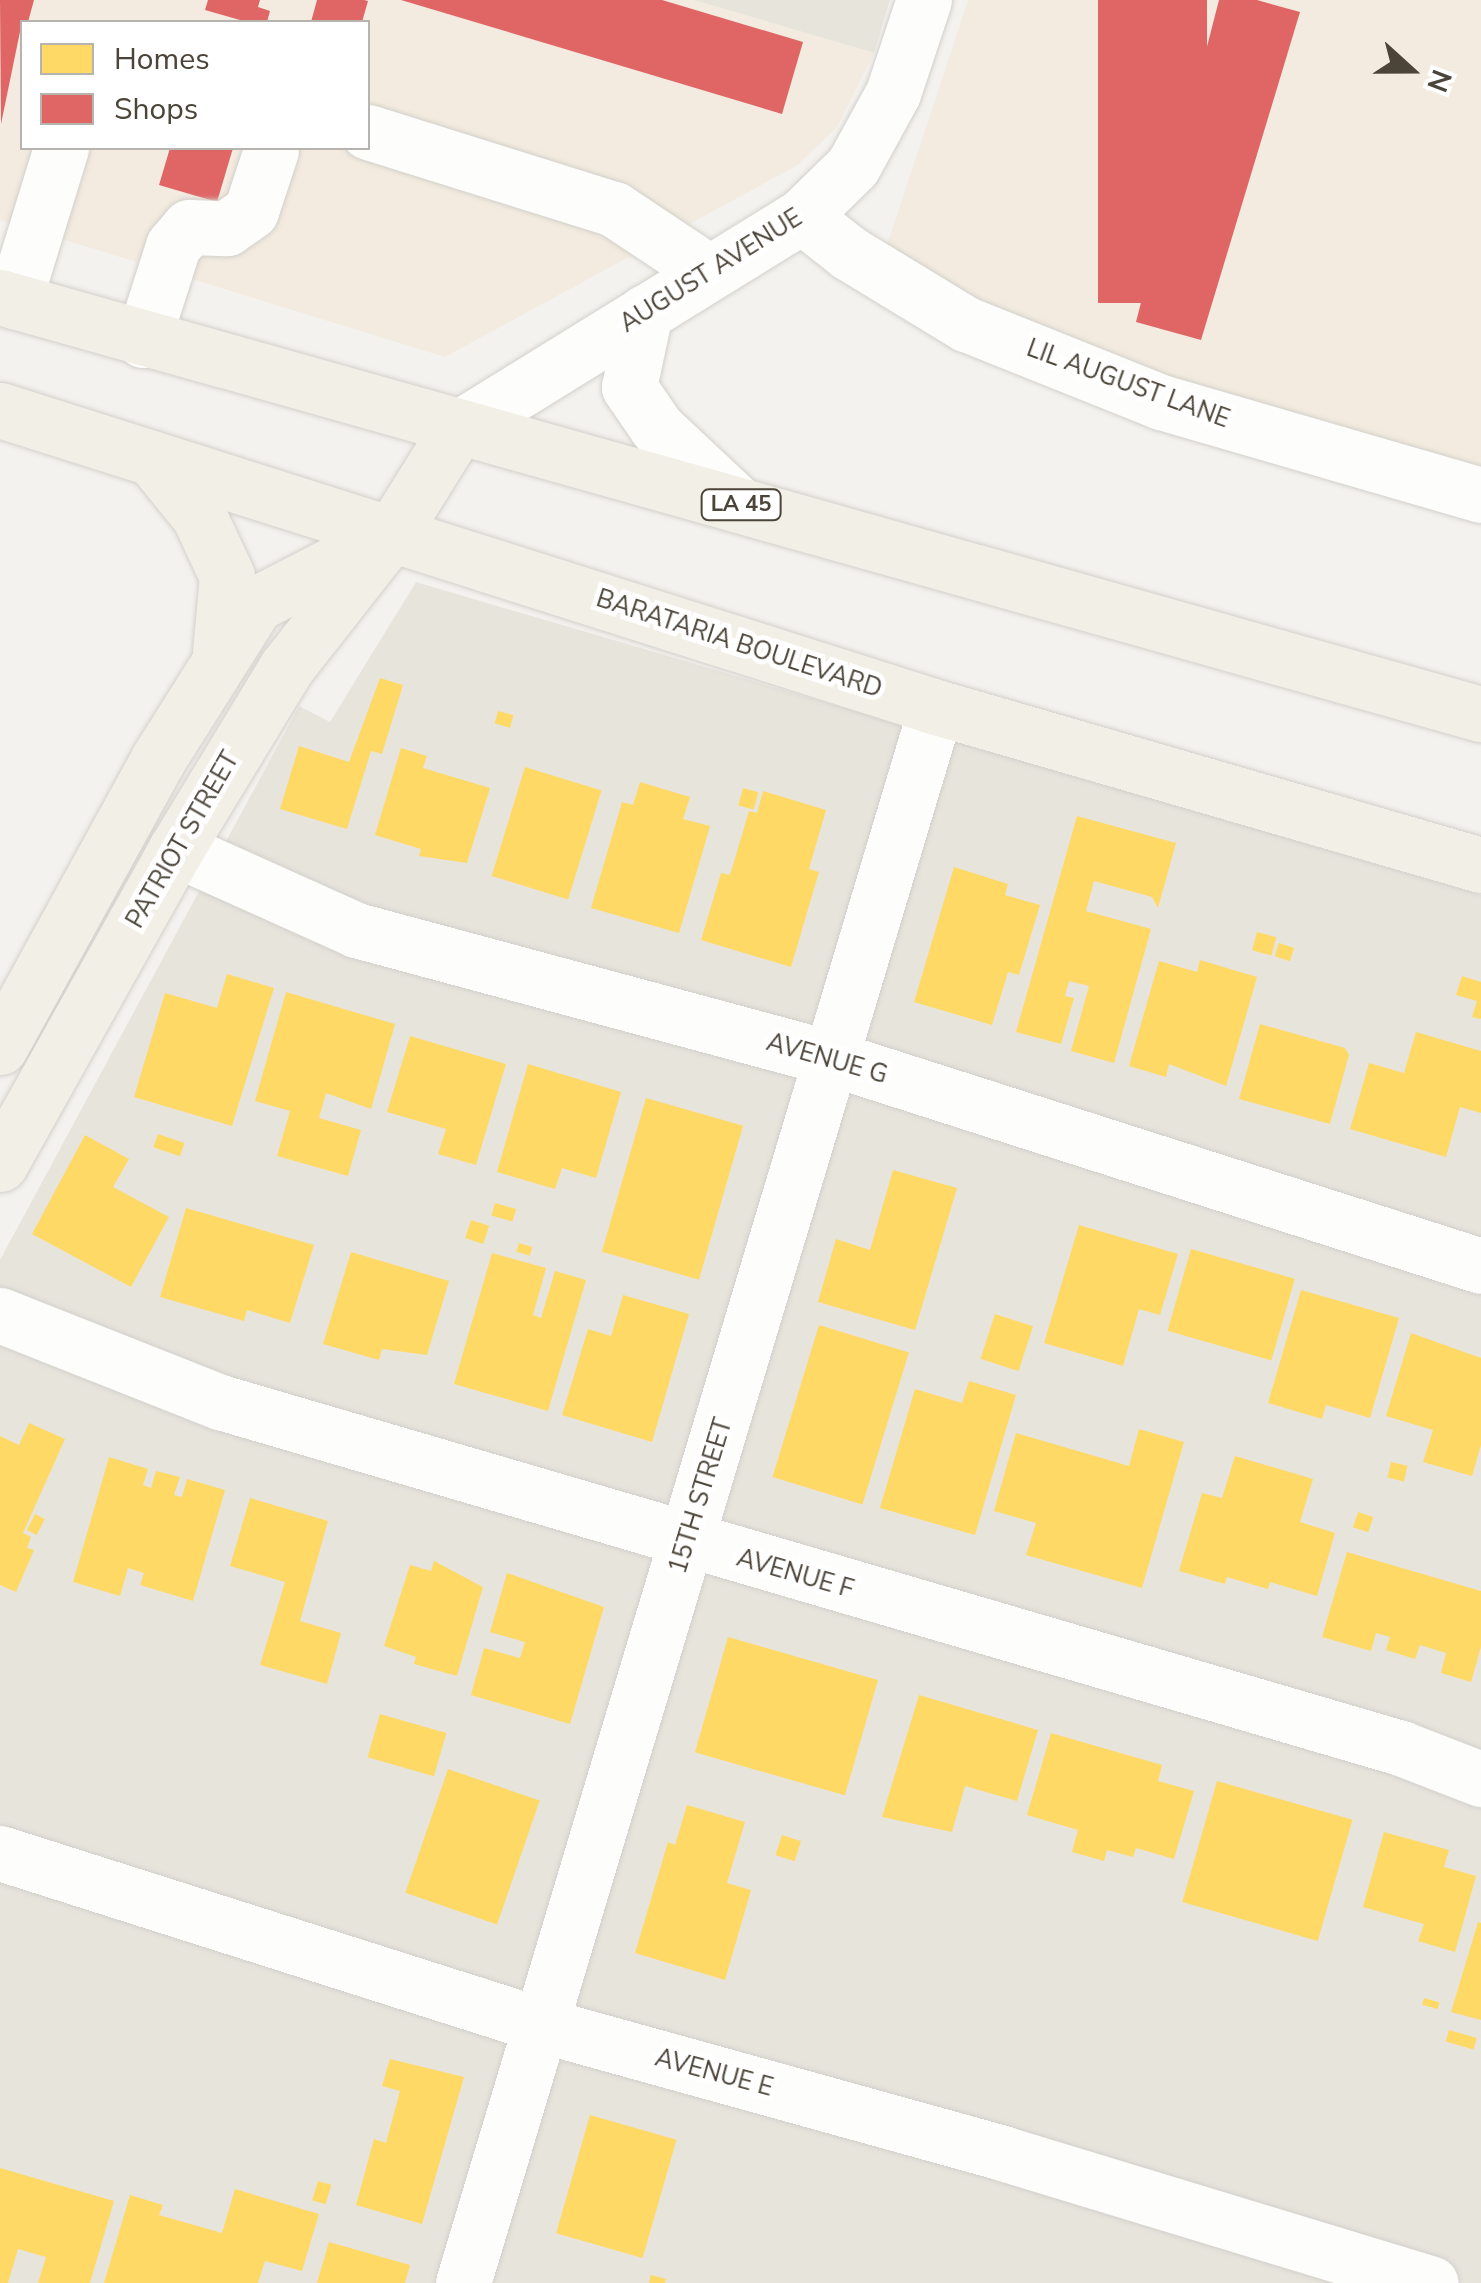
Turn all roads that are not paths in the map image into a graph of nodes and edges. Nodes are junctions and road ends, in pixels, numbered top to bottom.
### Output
1 (924, 0) edge
2 (370, 133) edge
3 (61, 150) edge
4 (271, 150) dead end
5 (802, 216) junction
6 (709, 272) junction
7 (7, 299) edge
8 (645, 312) junction
9 (143, 340) junction
10 (0, 410) edge
11 (458, 429) junction
12 (152, 458) junction
13 (1481, 495) edge
14 (739, 505) junction
15 (392, 533) junction
16 (217, 666) junction
17 (936, 707) junction
18 (1481, 714) edge
19 (176, 849) junction
20 (1481, 865) edge
21 (0, 1047) edge
22 (831, 1058) junction
23 (0, 1164) edge
24 (1481, 1266) edge
25 (0, 1314) edge
26 (688, 1544) junction
27 (1481, 1780) edge
28 (0, 1853) edge
29 (538, 2024) junction
30 (464, 2283) edge
31 (1430, 2283) edge

1 - 5 street, AUGUST AVENUE
2 - 6 street
3 - 7 street
4 - 9 street
5 - 6 street, AUGUST AVENUE
5 - 13 street, LIL AUGUST LANE
6 - 8 street, AUGUST AVENUE
7 - 9 main road, LA 45
8 - 11 street, AUGUST AVENUE
8 - 14 street
9 - 11 main road, LA 45
10 - 12 main road, BARATARIA BOULEVARD
11 - 14 main road, LA 45
11 - 15 main road, PATRIOT STREET
12 - 15 main road, BARATARIA BOULEVARD
12 - 16 main road
14 - 18 main road, LA 45
15 - 16 main road
15 - 17 main road, BARATARIA BOULEVARD
15 - 19 main road, PATRIOT STREET
16 - 21 main road
17 - 20 main road, BARATARIA BOULEVARD
17 - 22 street, 15TH STREET
19 - 22 street, AVENUE G
19 - 23 main road, PATRIOT STREET
22 - 24 street, AVENUE G
22 - 26 street, 15TH STREET
25 - 26 street, AVENUE F
26 - 27 street, AVENUE F
26 - 29 street, 15TH STREET
28 - 29 street, AVENUE E
29 - 30 street, 15TH STREET
29 - 31 street, AVENUE E

